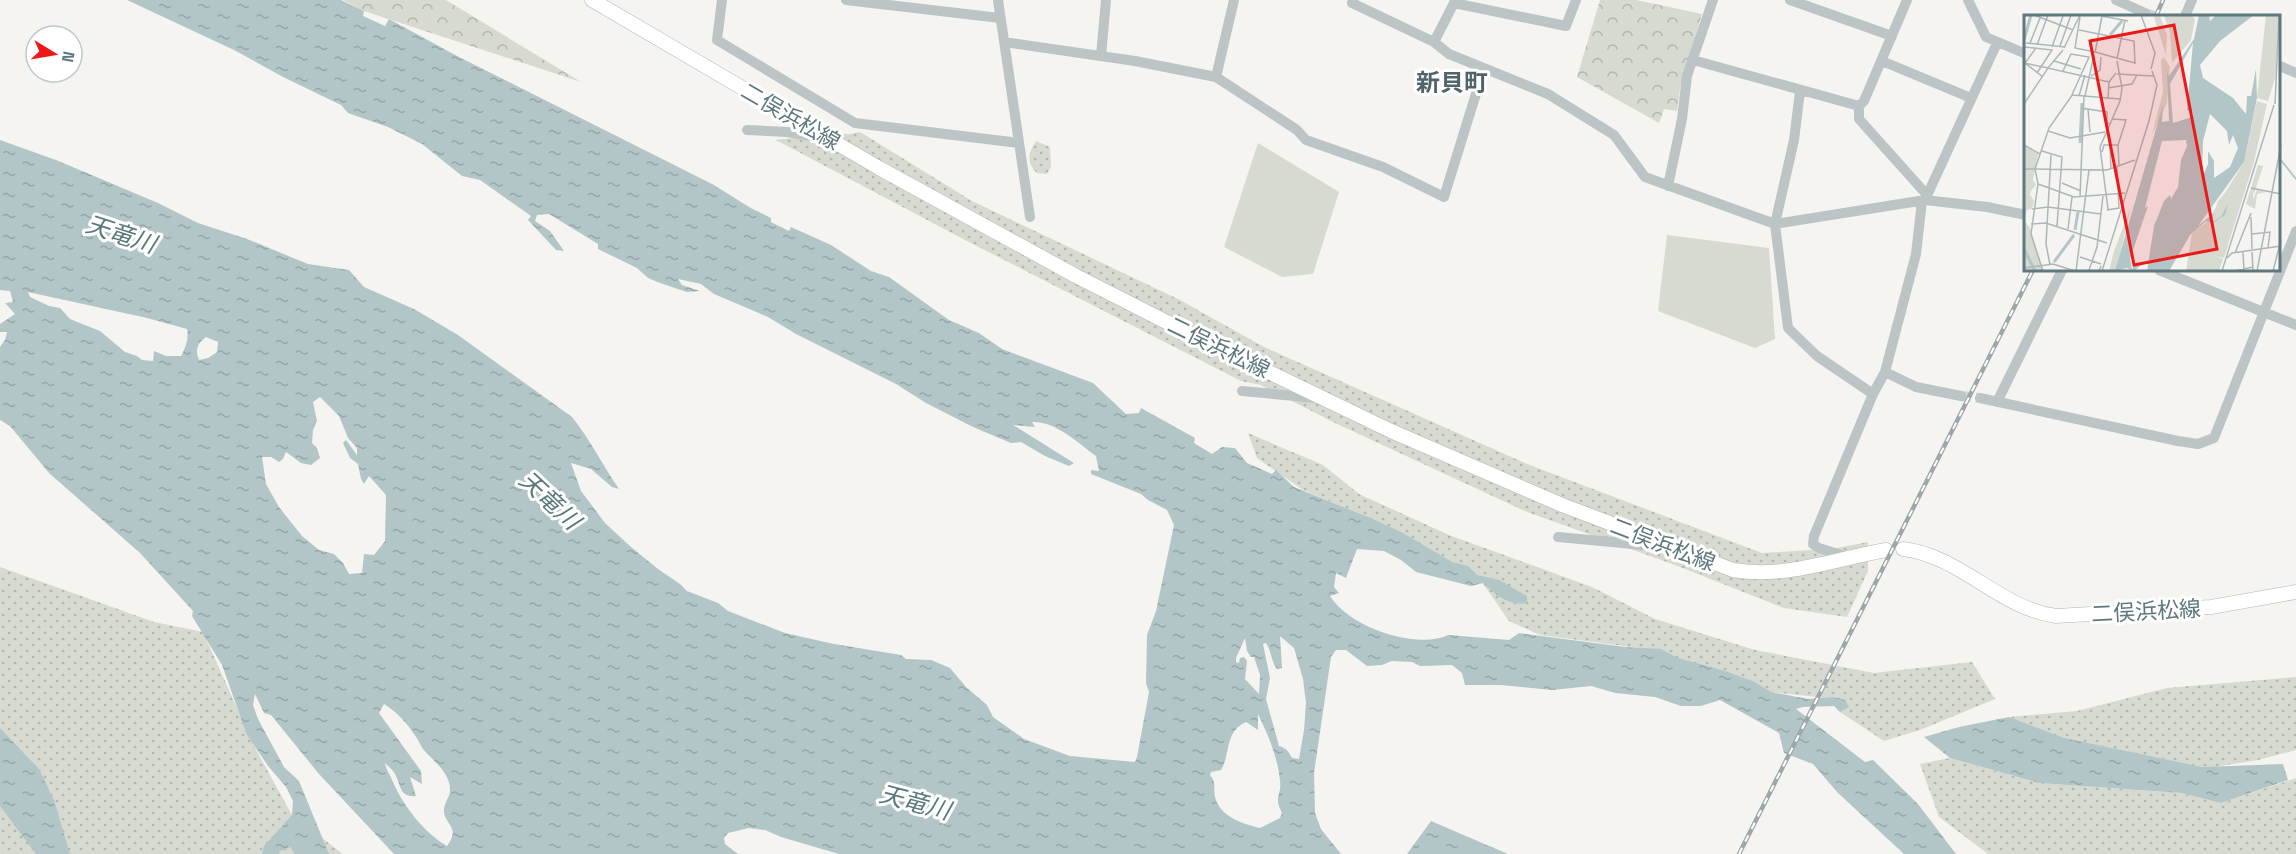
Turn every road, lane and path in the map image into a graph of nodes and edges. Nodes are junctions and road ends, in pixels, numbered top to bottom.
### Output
1 (592, 0) edge
2 (722, 0) edge
3 (846, 0) edge
4 (998, 0) edge
5 (1106, 0) edge
6 (1234, 0) edge
7 (1353, 0) edge
8 (1576, 0) edge
9 (1713, 0) edge
10 (1790, 0) edge
11 (1907, 0) edge
12 (1968, 0) edge
13 (2116, 0) edge
14 (2192, 0) edge
15 (2145, 13) dead end
16 (2185, 15) edge
17 (1000, 18) junction
18 (1892, 36) junction
19 (1004, 42) junction
20 (1434, 42) junction
21 (1997, 43) junction
22 (2024, 53) edge
23 (1101, 57) junction
24 (1693, 60) junction
25 (1882, 61) junction
26 (2281, 66) edge
27 (1484, 68) junction
28 (2296, 73) edge
29 (1216, 77) junction
30 (1800, 91) junction
31 (1971, 98) junction
32 (1859, 106) junction
33 (747, 130) dead end
34 (831, 139) junction
35 (1019, 143) junction
36 (1668, 186) junction
37 (1925, 199) junction
38 (2024, 215) edge
39 (1030, 217) dead end
40 (1775, 224) junction
41 (2296, 231) edge
42 (2281, 269) edge
43 (2061, 272) edge
44 (2164, 272) edge
45 (2280, 272) edge
46 (2264, 312) junction
47 (2296, 325) edge
48 (1885, 372) junction
49 (1242, 391) dead end
50 (1873, 394) junction
51 (1961, 396) tunnel mouth
52 (1980, 398) tunnel mouth
53 (1325, 399) junction
54 (1997, 402) junction
55 (1558, 537) dead end
56 (1670, 548) junction
57 (1904, 549) dead end
58 (1886, 550) dead end
59 (1848, 557) junction
60 (2296, 592) edge

1 - 34 main road, 二俣浜松線
2 - 35 street
3 - 17 street
4 - 17 street
5 - 23 street
6 - 29 street
7 - 20 street
8 - 20 street
9 - 24 street
10 - 18 street
11 - 18 street
12 - 21 street
13 - 15 street
14 - 16 street
17 - 19 street
18 - 25 street
19 - 23 street
19 - 35 street
20 - 27 street
21 - 22 street
21 - 31 street
23 - 29 street
24 - 30 street
24 - 36 street
25 - 31 street
25 - 32 street
26 - 28 street
27 - 29 street
27 - 36 street
30 - 32 street
30 - 40 street
31 - 37 street
32 - 37 street
33 - 34 street
34 - 53 main road, 二俣浜松線
35 - 39 street
36 - 40 street
37 - 38 street
37 - 40 street
37 - 48 street
40 - 50 street
41 - 42 street
43 - 54 street
44 - 46 street
45 - 46 street
46 - 47 street
46 - 54 street
48 - 50 street
48 - 51 street
49 - 53 street
50 - 59 street
52 - 54 street
53 - 56 main road, 二俣浜松線
55 - 56 street
56 - 59 main road, 二俣浜松線
57 - 60 main road, 二俣浜松線
58 - 59 main road, 二俣浜松線

